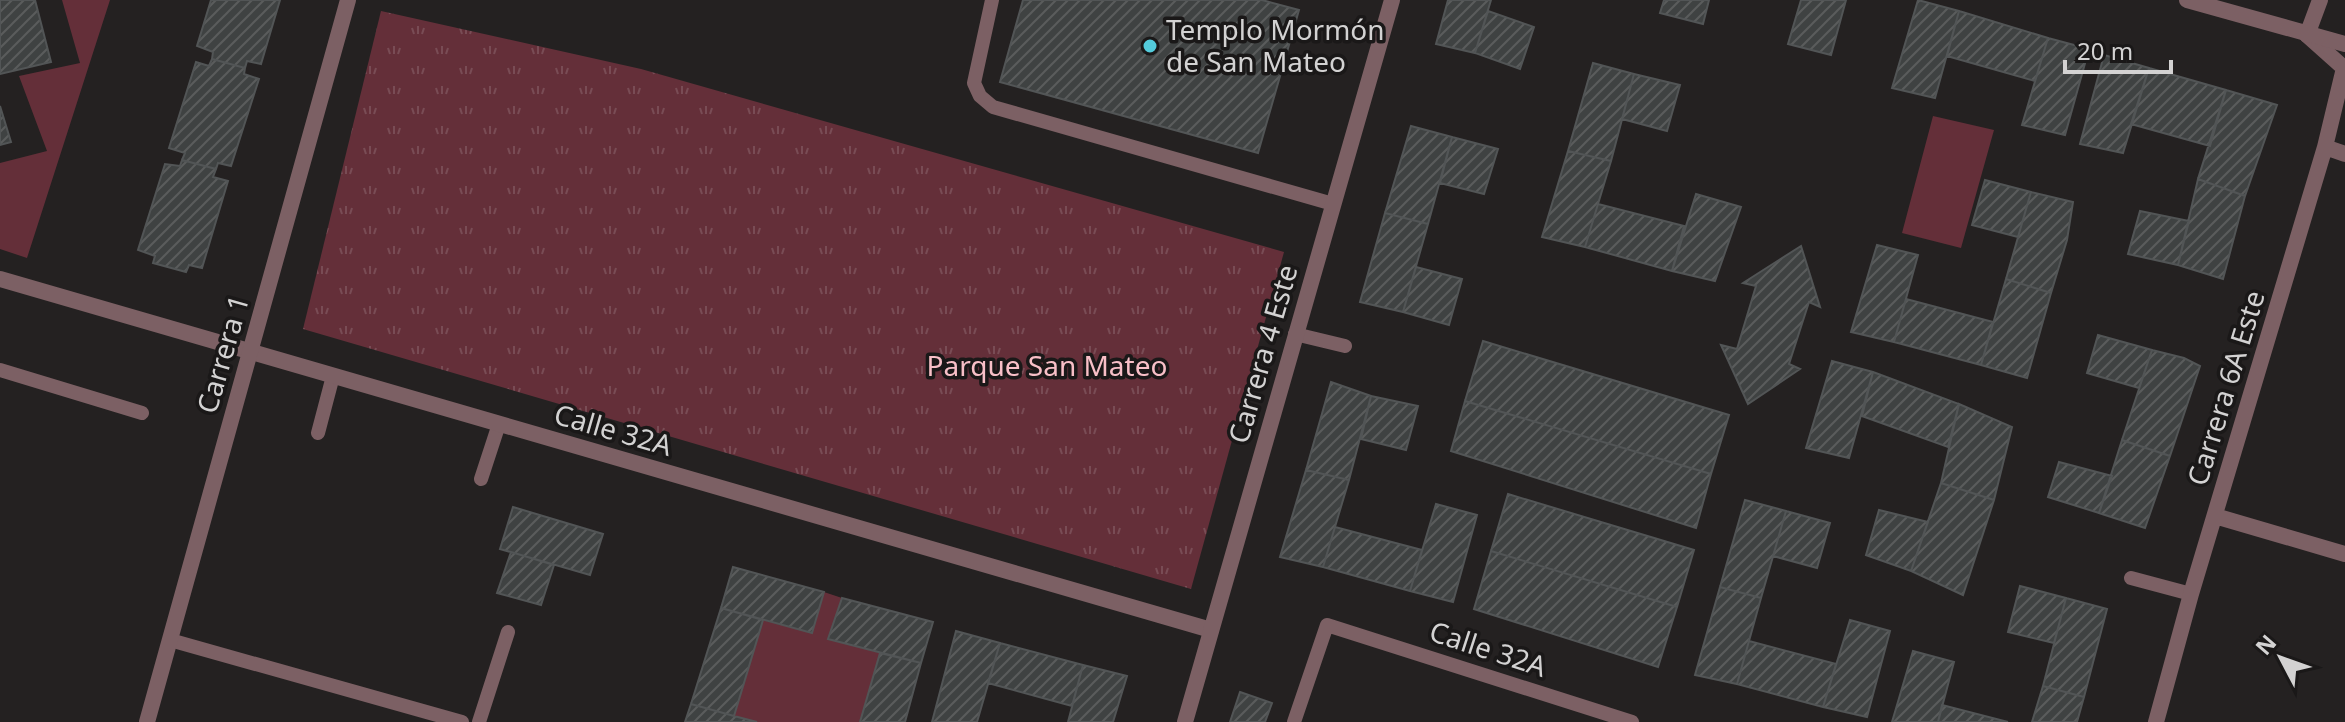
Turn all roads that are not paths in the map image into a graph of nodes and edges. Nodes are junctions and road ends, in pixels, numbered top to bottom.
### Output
1 (348, 0) edge
2 (992, 0) edge
3 (1392, 0) edge
4 (2187, 0) edge
5 (2320, 0) edge
6 (2307, 35) junction
7 (2345, 44) edge
8 (2344, 67) edge
9 (2325, 147) junction
10 (2345, 154) edge
11 (1333, 204) junction
12 (0, 279) edge
13 (1295, 334) junction
14 (1345, 346) dead end
15 (250, 352) junction
16 (0, 370) edge
17 (333, 376) junction
18 (142, 413) dead end
19 (499, 424) junction
20 (318, 433) dead end
21 (481, 479) dead end
22 (2215, 516) junction
23 (2345, 554) edge
24 (2131, 578) dead end
25 (2191, 594) junction
26 (1211, 630) junction
27 (508, 632) dead end
28 (170, 640) junction
29 (147, 722) edge
30 (462, 722) edge
31 (479, 722) edge
32 (1185, 722) edge
33 (1294, 722) edge
34 (1632, 722) edge
35 (2156, 722) edge

1 - 15 street, Carrera 1
2 - 11 lane
3 - 11 street, Carrera 4 Este
4 - 6 street
5 - 6 street
6 - 7 street
6 - 8 street, Carrera 6A Este
8 - 9 street, Carrera 6A Este
9 - 10 street
9 - 22 street, Carrera 6A Este
11 - 13 street, Carrera 4 Este
12 - 15 street, Calle 32A
13 - 14 lane
13 - 26 street, Carrera 4 Este
15 - 17 street, Calle 32A
15 - 28 street, Carrera 1
16 - 18 lane
17 - 19 street, Calle 32A
17 - 20 lane
19 - 21 lane
19 - 26 street, Calle 32A
22 - 23 street
22 - 25 street, Carrera 6A Este
24 - 25 lane
25 - 35 street, Carrera 6A Este
26 - 32 street, Carrera 4 Este
27 - 31 lane
28 - 29 street, Carrera 1
28 - 30 lane
33 - 34 lane, Calle 32A

